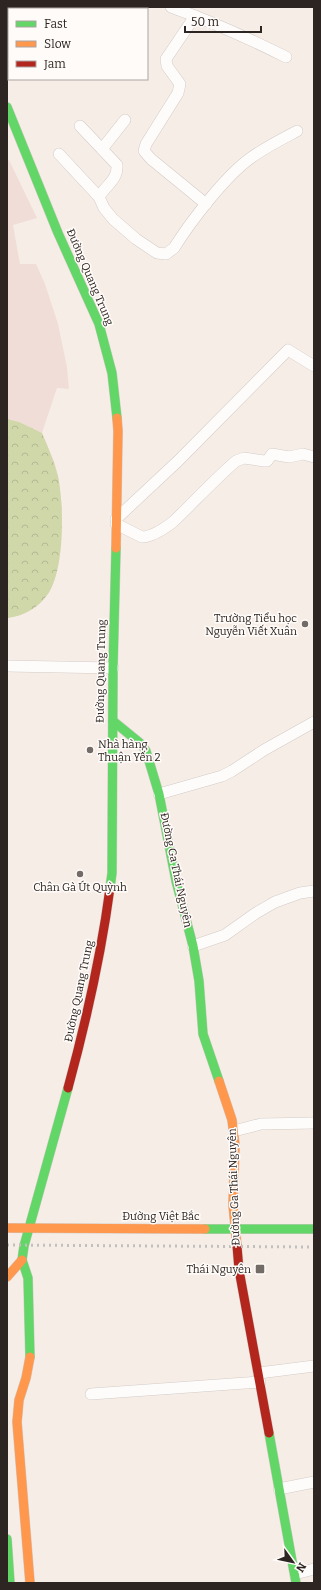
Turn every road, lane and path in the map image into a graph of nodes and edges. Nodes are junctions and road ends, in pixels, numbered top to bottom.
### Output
1 (171, 7) edge
2 (195, 16) junction
3 (286, 58) dead end
4 (7, 107) edge
5 (124, 120) dead end
6 (80, 126) dead end
7 (297, 131) dead end
8 (102, 149) junction
9 (59, 154) dead end
10 (99, 197) junction
11 (206, 204) junction
12 (314, 366) edge
13 (314, 457) edge
14 (116, 521) junction
15 (7, 666) edge
16 (113, 668) junction
17 (113, 721) junction
18 (314, 722) edge
19 (159, 794) junction
20 (314, 891) edge
21 (193, 946) junction
22 (314, 1123) edge
23 (234, 1131) junction
24 (7, 1228) edge
25 (30, 1228) junction
26 (235, 1228) junction
27 (314, 1229) edge
28 (22, 1260) junction
29 (7, 1278) edge
30 (28, 1278) junction
31 (314, 1366) edge
32 (259, 1378) junction
33 (91, 1394) dead end
34 (314, 1482) edge
35 (279, 1489) junction
36 (7, 1539) edge
37 (314, 1569) edge
38 (295, 1579) edge
39 (10, 1583) edge
40 (30, 1583) edge

1 - 2 street
2 - 3 street
2 - 11 street
4 - 14 main road, Đường Quang Trung
5 - 8 street
6 - 8 street
7 - 11 street
8 - 10 street
9 - 10 street
10 - 11 street
12 - 14 street
13 - 14 street
14 - 16 main road, Đường Quang Trung
15 - 16 street
16 - 17 main road, Đường Quang Trung
17 - 19 main road, Đường Ga Thái Nguyên
17 - 25 main road, Đường Quang Trung
18 - 19 street
19 - 21 main road, Đường Ga Thái Nguyên
20 - 21 street
21 - 23 main road, Đường Ga Thái Nguyên
22 - 23 street
23 - 26 main road, Đường Ga Thái Nguyên
24 - 25 main road, Đường Việt Bắc
25 - 26 main road, Đường Việt Bắc
25 - 28 main road, Đường Quang Trung
26 - 27 main road, Đường Việt Bắc
26 - 32 main road, Đường Ga Thái Nguyên
28 - 29 main road
28 - 30 main road
29 - 30 street
30 - 40 main road
31 - 32 street
32 - 33 street
32 - 35 main road, Đường Ga Thái Nguyên
34 - 35 street
35 - 38 main road, Đường Ga Thái Nguyên
36 - 39 main road
37 - 38 street

